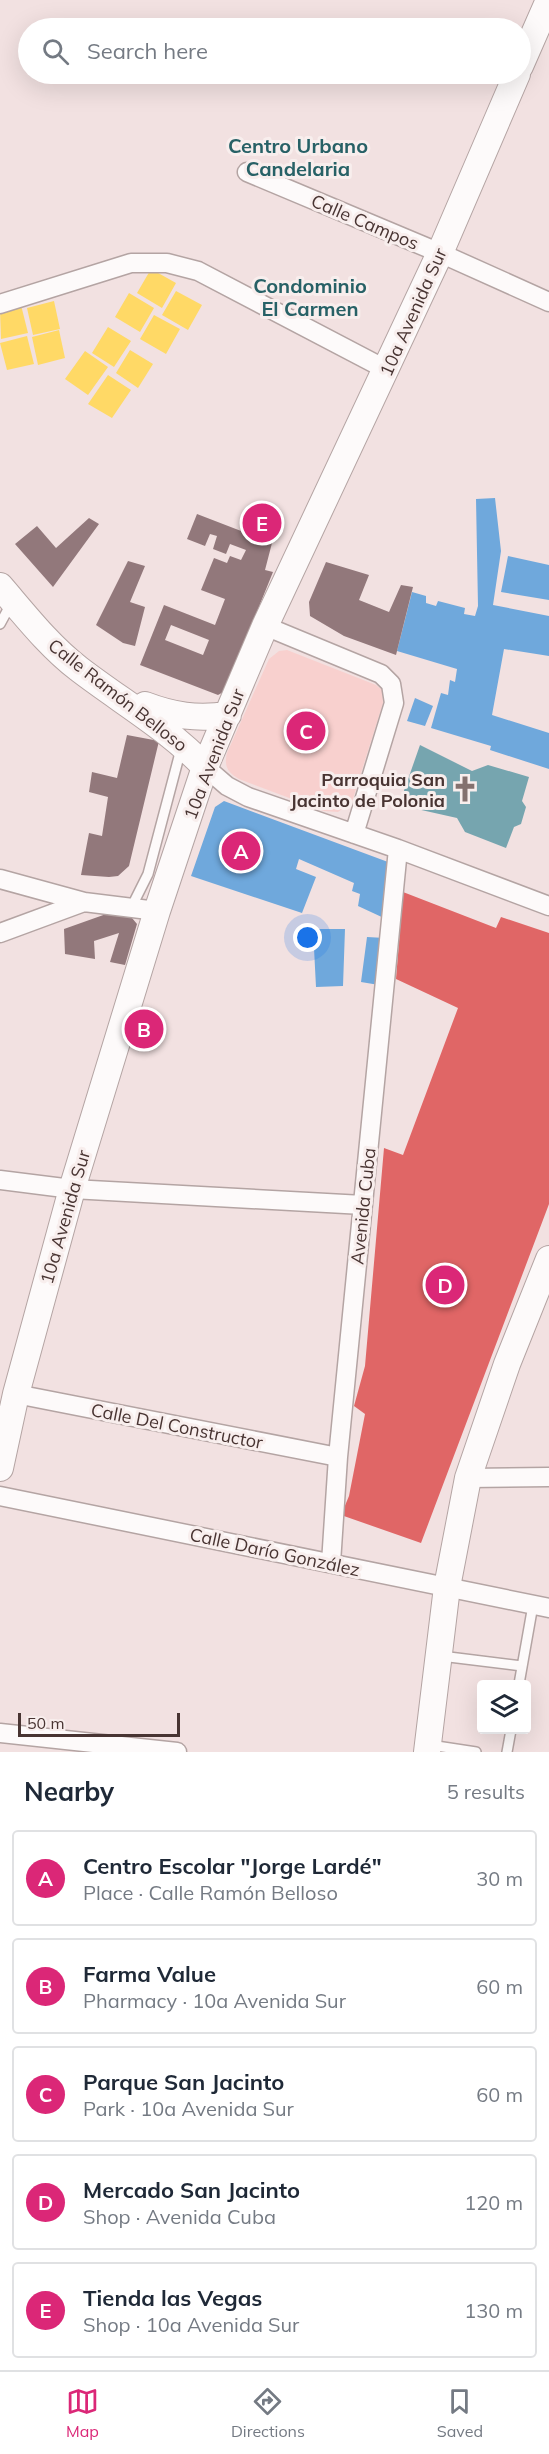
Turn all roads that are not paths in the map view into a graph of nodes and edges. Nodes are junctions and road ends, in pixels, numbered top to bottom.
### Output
1 (549, 0) edge
2 (531, 41) edge
3 (513, 84) edge
4 (247, 172) dead end
5 (440, 253) junction
6 (549, 302) edge
7 (0, 304) edge
8 (387, 370) junction
9 (6, 594) edge
10 (0, 624) edge
11 (265, 626) junction
12 (116, 694) junction
13 (228, 715) junction
14 (182, 744) junction
15 (205, 767) junction
16 (354, 834) junction
17 (398, 849) junction
18 (0, 879) edge
19 (84, 902) junction
20 (132, 906) junction
21 (549, 906) edge
22 (157, 911) junction
23 (0, 933) edge
24 (0, 1180) edge
25 (72, 1189) junction
26 (363, 1205) junction
27 (549, 1259) edge
28 (16, 1394) junction
29 (338, 1457) junction
30 (0, 1468) edge
31 (549, 1477) edge
32 (468, 1479) junction
33 (0, 1496) edge
34 (331, 1563) junction
35 (447, 1587) junction
36 (541, 1606) edge
37 (438, 1656) junction
38 (522, 1666) junction
39 (520, 1680) edge
40 (0, 1733) edge
41 (510, 1734) edge
42 (115, 1748) edge
43 (427, 1748) edge
44 (177, 1752) edge
45 (476, 1752) edge
46 (507, 1752) edge

1 - 2 main road
3 - 5 main road, 10a Avenida Sur
4 - 5 street, Calle Campos
5 - 6 street, Calle Campos
5 - 8 main road, 10a Avenida Sur
7 - 8 street
8 - 11 main road, 10a Avenida Sur
9 - 10 lane
9 - 12 main road, Calle Ramón Belloso
11 - 13 main road, 10a Avenida Sur
11 - 16 street
12 - 13 main road
12 - 14 main road, Calle Ramón Belloso
13 - 15 main road, 10a Avenida Sur
14 - 15 main road, Calle Ramón Belloso
14 - 20 lane, 10a Avenida Sur
15 - 16 street, Calle Ramón Belloso
15 - 22 main road, 10a Avenida Sur
16 - 17 street, Calle Ramón Belloso
17 - 21 street, Calle Ramón Belloso
17 - 26 street, Avenida Cuba
18 - 19 street
19 - 20 street
19 - 23 street
20 - 22 street
22 - 25 main road, 10a Avenida Sur
24 - 25 street
25 - 26 street
25 - 28 main road, 10a Avenida Sur
26 - 29 street, Avenida Cuba
27 - 32 main road
28 - 29 street, Calle Del Constructor
28 - 30 main road, 10a Avenida Sur
29 - 34 street, Avenida Cuba
31 - 32 street
32 - 35 main road
33 - 34 street, Calle Darío González
34 - 35 street, Calle Darío González
35 - 36 street, Calle Darío González
35 - 37 main road
36 - 38 lane
37 - 38 lane
37 - 43 main road
38 - 39 lane
40 - 42 street
41 - 46 lane
42 - 44 street
43 - 45 lane

